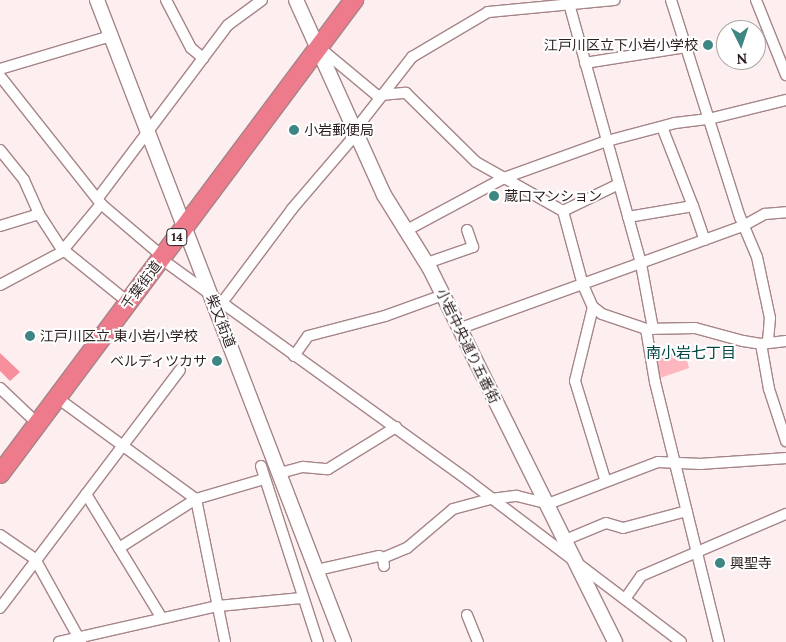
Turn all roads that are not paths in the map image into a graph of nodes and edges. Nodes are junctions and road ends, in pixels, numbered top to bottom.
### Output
1 (97, 0) edge
2 (166, 0) edge
3 (262, 0) edge
4 (296, 0) edge
5 (354, 0) edge
6 (614, 0) edge
7 (671, 0) edge
8 (756, 0) edge
9 (569, 3) edge
10 (111, 36) junction
11 (686, 47) junction
12 (317, 52) junction
13 (203, 58) junction
14 (585, 63) junction
15 (0, 69) edge
16 (786, 75) edge
17 (0, 76) edge
18 (380, 96) junction
19 (786, 100) edge
20 (710, 119) junction
21 (662, 127) junction
22 (147, 131) junction
23 (356, 132) junction
24 (607, 142) junction
25 (0, 150) edge
26 (504, 178) junction
27 (618, 184) junction
28 (99, 201) junction
29 (693, 206) junction
30 (563, 211) junction
31 (786, 212) edge
32 (39, 214) junction
33 (628, 217) junction
34 (0, 226) edge
35 (743, 226) junction
36 (184, 227) junction
37 (407, 230) junction
38 (467, 230) dead end
39 (705, 240) junction
40 (64, 250) junction
41 (161, 257) junction
42 (427, 263) junction
43 (641, 264) junction
44 (0, 285) edge
45 (583, 285) junction
46 (443, 295) junction
47 (216, 300) junction
48 (128, 302) junction
49 (593, 307) junction
50 (460, 328) junction
51 (650, 329) junction
52 (786, 341) edge
53 (764, 344) junction
54 (294, 356) junction
55 (180, 370) dead end
56 (0, 388) edge
57 (56, 397) junction
58 (37, 423) junction
59 (396, 427) junction
60 (786, 441) edge
61 (122, 445) junction
62 (786, 458) edge
63 (675, 463) junction
64 (261, 466) dead end
65 (280, 473) junction
66 (0, 474) edge
67 (264, 479) junction
68 (606, 479) junction
69 (86, 494) junction
70 (491, 498) junction
71 (196, 499) junction
72 (548, 504) junction
73 (687, 511) junction
74 (786, 514) edge
75 (0, 535) edge
76 (565, 540) junction
77 (119, 548) junction
78 (698, 553) junction
79 (35, 559) junction
80 (576, 562) junction
81 (317, 570) junction
82 (302, 598) junction
83 (625, 599) junction
84 (218, 606) junction
85 (0, 608) edge
86 (467, 615) dead end
87 (161, 617) junction
88 (81, 639) edge
89 (59, 642) edge
90 (225, 642) edge
91 (318, 642) edge
92 (344, 642) edge
93 (478, 642) edge
94 (615, 642) edge
95 (681, 642) edge
96 (718, 642) edge

1 - 10 street, 柴又街道
2 - 13 street
3 - 13 street
4 - 12 street, 小岩中央通り五番街
5 - 12 highway, 千葉街道 / 14
6 - 9 street
7 - 11 street
8 - 16 street
9 - 14 street
9 - 18 street
10 - 15 street
10 - 22 street, 柴又街道
11 - 14 street
11 - 20 street
12 - 18 street
12 - 23 street, 小岩中央通り五番街
12 - 36 highway, 千葉街道 / 14
13 - 22 street
14 - 24 street
17 - 28 street
18 - 23 street
18 - 26 street
19 - 20 street
20 - 21 street
20 - 35 street
21 - 24 street
21 - 29 street
22 - 28 street
22 - 36 street, 柴又街道
23 - 37 street, 小岩中央通り五番街
23 - 47 street
24 - 26 street
24 - 27 street
25 - 32 street
26 - 30 street
26 - 37 street
27 - 30 street
27 - 33 street
28 - 40 street
28 - 41 street
29 - 33 street
29 - 39 street
30 - 45 street
31 - 35 street
32 - 34 street
32 - 40 street
33 - 43 street
35 - 39 street
35 - 53 street
36 - 41 highway, 千葉街道 / 14
36 - 47 street, 柴又街道
37 - 42 street, 小岩中央通り五番街
38 - 42 street
39 - 43 street
40 - 44 street
40 - 48 street
41 - 47 street
41 - 48 highway, 千葉街道 / 14
42 - 46 street, 小岩中央通り五番街
43 - 45 street
43 - 51 street
45 - 49 street
45 - 50 street
46 - 50 street, 小岩中央通り五番街
46 - 54 street
47 - 54 street
47 - 65 street, 柴又街道
48 - 57 highway, 千葉街道 / 14
49 - 51 street
49 - 68 street
50 - 72 street, 小岩中央通り五番街
51 - 53 street
51 - 63 street
52 - 53 street
53 - 60 street
54 - 59 street
55 - 61 street
56 - 58 street
57 - 58 highway, 千葉街道 / 14
57 - 61 street
58 - 66 highway, 千葉街道 / 14
59 - 65 street
59 - 70 street
61 - 69 street
61 - 71 street
62 - 63 street
63 - 68 street
63 - 73 street
64 - 67 street
65 - 81 street, 柴又街道
67 - 71 street
67 - 82 street
68 - 72 street
69 - 77 street
69 - 79 street
70 - 72 street
70 - 80 street
70 - 81 street
71 - 77 street
71 - 84 street
72 - 76 street, 小岩中央通り五番街
73 - 76 street
73 - 78 street
74 - 78 street
75 - 79 street
76 - 80 street, 小岩中央通り五番街
77 - 87 street
78 - 83 street
78 - 96 street
79 - 85 street
79 - 88 street
80 - 83 street
80 - 94 street, 小岩中央通り五番街
81 - 92 street, 柴又街道
82 - 84 street
82 - 91 street
83 - 95 street
84 - 87 street
84 - 90 street
86 - 93 street
87 - 88 street
88 - 89 street

